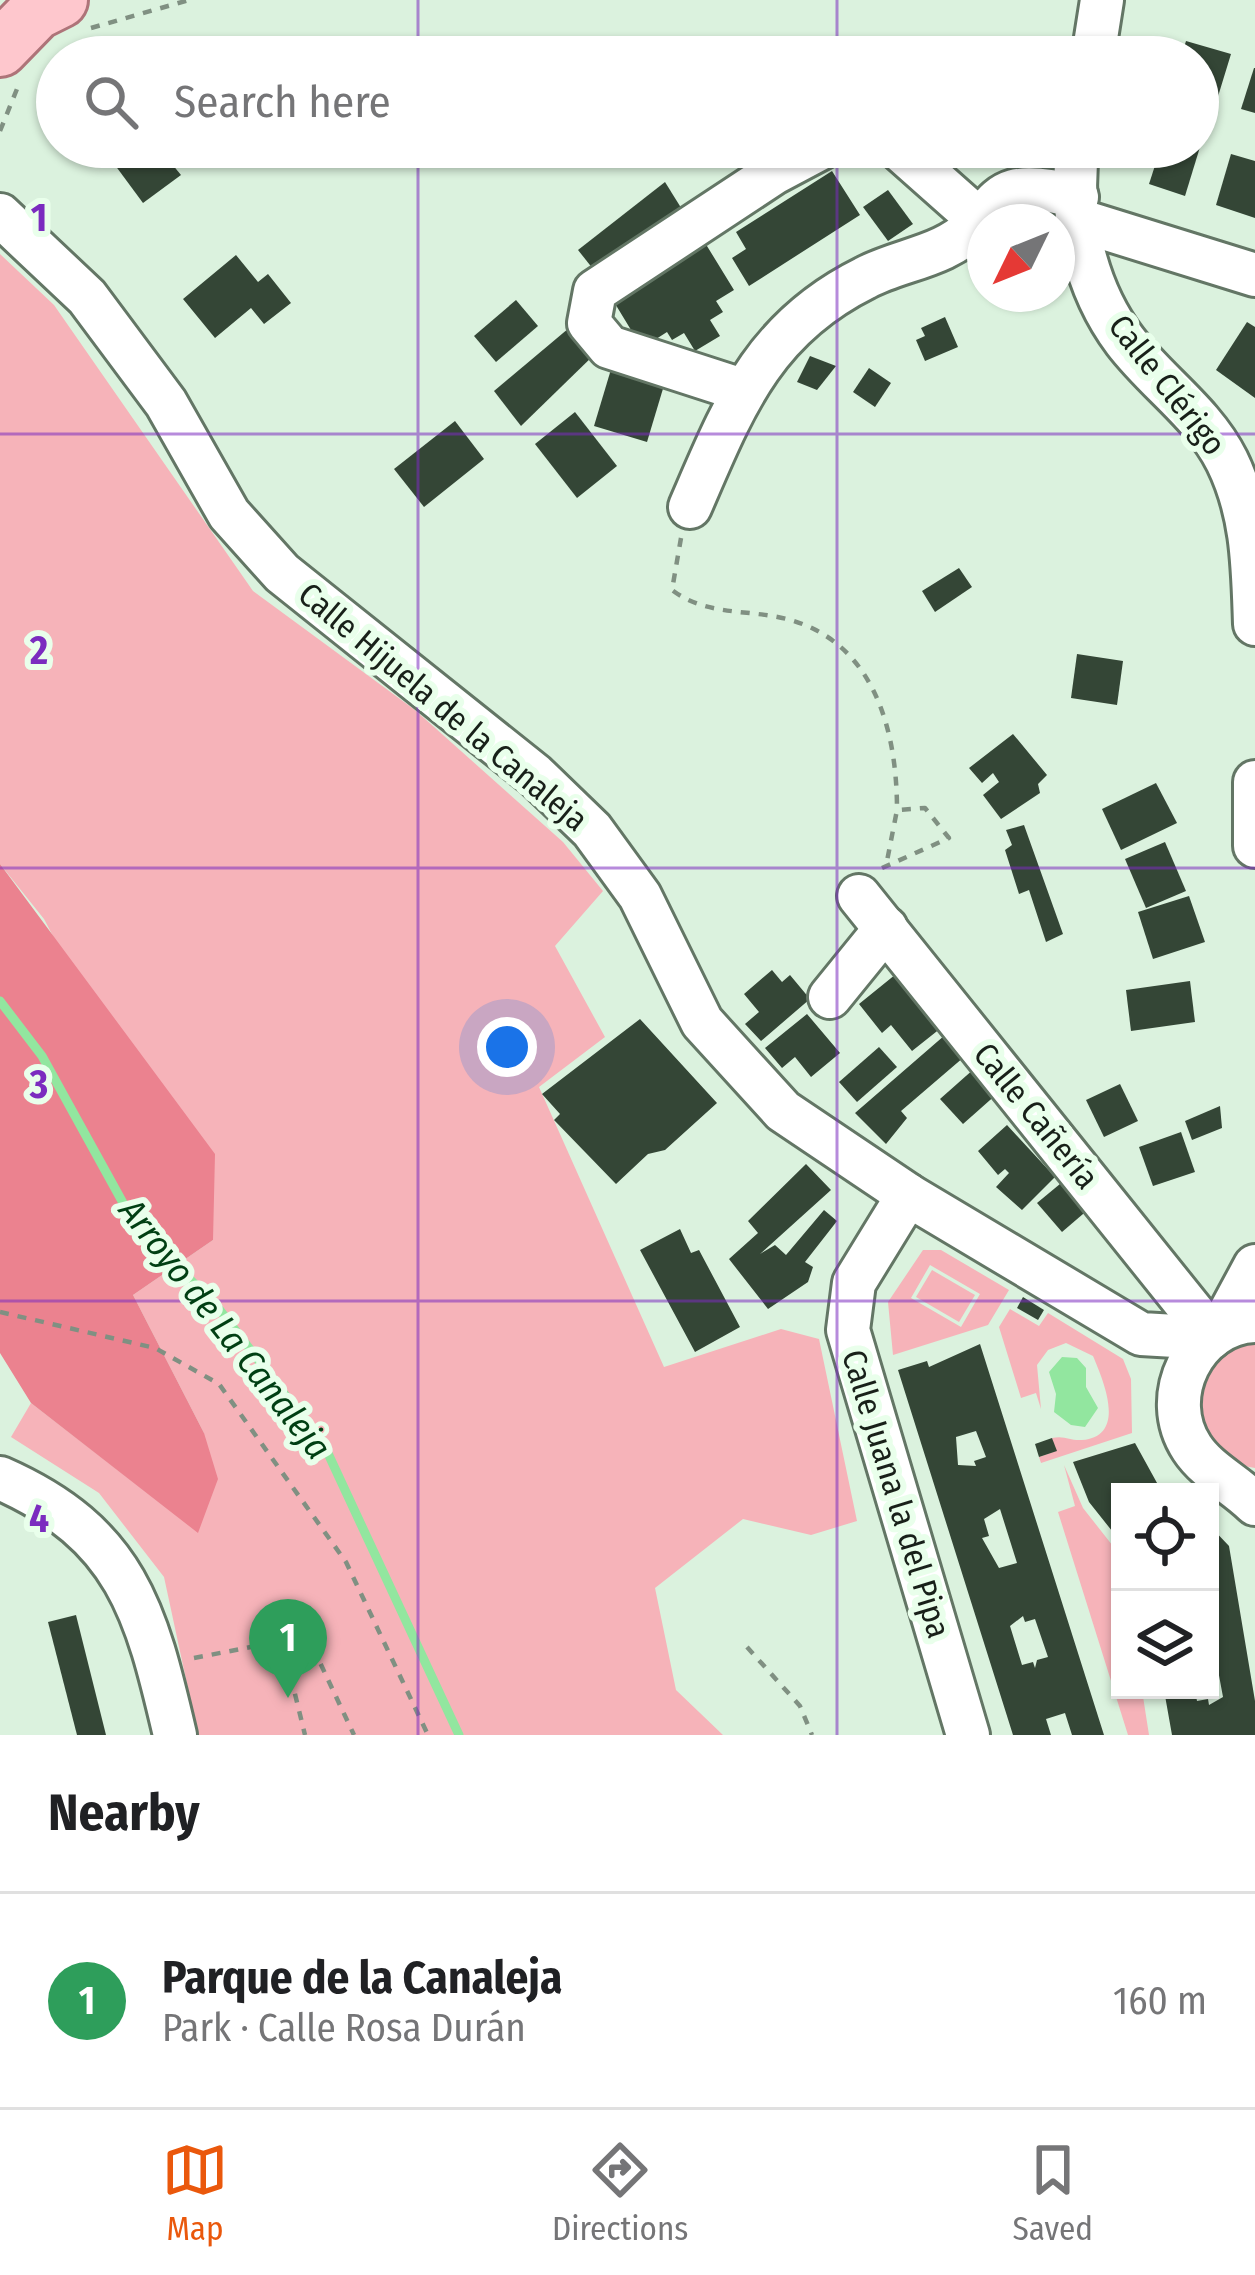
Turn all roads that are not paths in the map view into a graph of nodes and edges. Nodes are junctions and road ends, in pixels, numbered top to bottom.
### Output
1 (1102, 0) edge
2 (73, 15) edge
3 (1096, 36) edge
4 (13, 59) edge
5 (790, 168) edge
6 (921, 168) edge
7 (1078, 168) edge
8 (991, 204) edge
9 (1069, 204) edge
10 (1077, 208) junction
11 (967, 209) edge
12 (0, 215) edge
13 (967, 228) edge
14 (1255, 275) edge
15 (742, 390) junction
16 (690, 507) road end
17 (1255, 624) edge
18 (1255, 782) edge
19 (1255, 846) edge
20 (830, 997) dead end
21 (908, 1195) junction
22 (1255, 1266) edge
23 (1224, 1331) edge
24 (1142, 1334) junction
25 (1178, 1395) junction
26 (0, 1478) edge
27 (1247, 1490) edge
28 (175, 1735) edge
29 (968, 1735) edge

1 - 3 street
2 - 4 main road
5 - 15 street
6 - 11 street
7 - 10 street, Calle Clérigo
8 - 9 street
10 - 14 street
10 - 17 street, Calle Clérigo
12 - 21 street, Calle Hijuela de la Canaleja
13 - 15 street
15 - 16 street
18 - 19 street
20 - 23 street, Calle Cañería
21 - 24 street, Calle Hijuela de la Canaleja
21 - 29 street, Calle Juana la del Pipa
22 - 23 street
23 - 24 street, Calle Hijuela de la Canaleja
23 - 25 street
24 - 25 street, Calle Hijuela de la Canaleja
25 - 27 street, Calle Hijuela de la Canaleja
26 - 28 street

